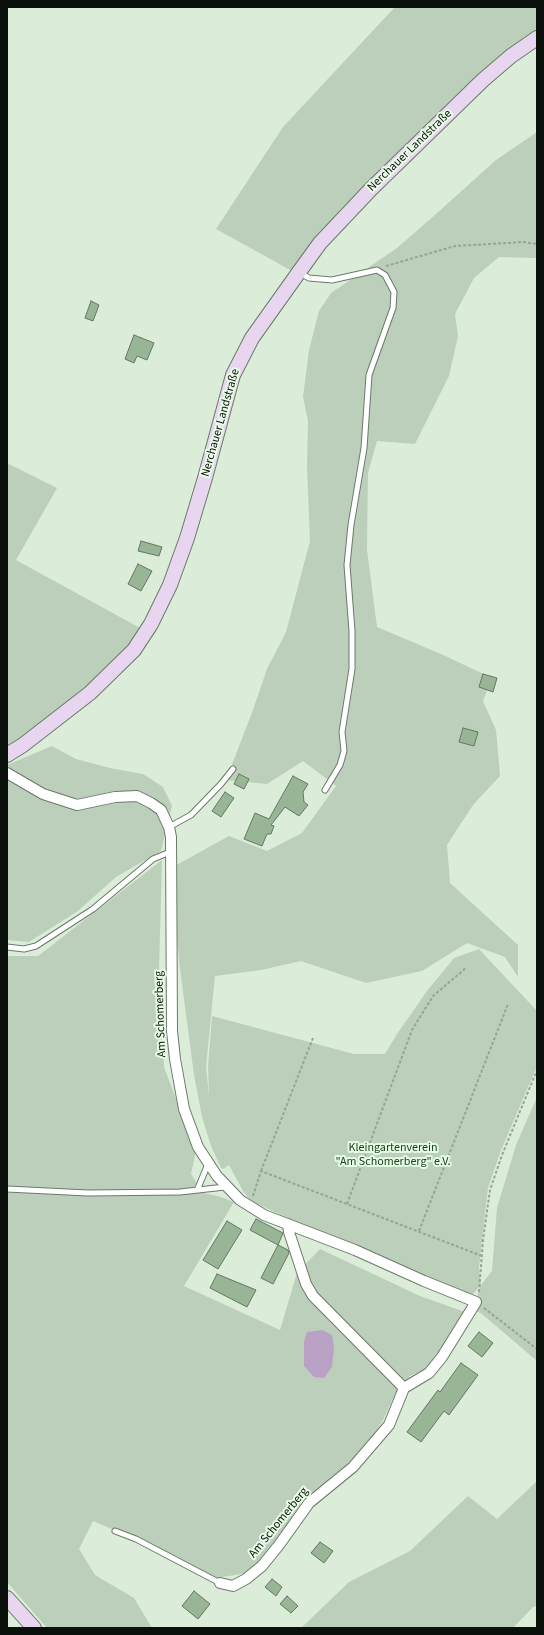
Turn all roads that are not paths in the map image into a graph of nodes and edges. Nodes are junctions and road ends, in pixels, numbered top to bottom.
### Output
1 (537, 38) edge
2 (299, 272) junction
3 (7, 755) edge
4 (233, 769) dead end
5 (7, 773) edge
6 (325, 790) dead end
7 (169, 827) junction
8 (170, 852) junction
9 (7, 947) edge
10 (208, 1164) junction
11 (227, 1187) junction
12 (198, 1188) junction
13 (7, 1189) edge
14 (288, 1224) junction
15 (404, 1388) junction
16 (115, 1531) dead end
17 (220, 1584) joint
18 (7, 1598) edge
19 (34, 1628) edge

1 - 2 main road, Nerchauer Landstraße
2 - 3 main road, Nerchauer Landstraße
2 - 6 lane
4 - 7 lane
5 - 7 street, Am Schomerberg
7 - 8 street, Am Schomerberg
8 - 9 lane
8 - 10 street, Am Schomerberg
10 - 11 street, Am Schomerberg
10 - 12 lane
11 - 12 lane
11 - 14 street, Am Schomerberg
12 - 13 lane
14 - 15 street
14 - 15 street, Am Schomerberg
15 - 17 street, Am Schomerberg
16 - 17 lane, Am Schomerberg
18 - 19 main road

